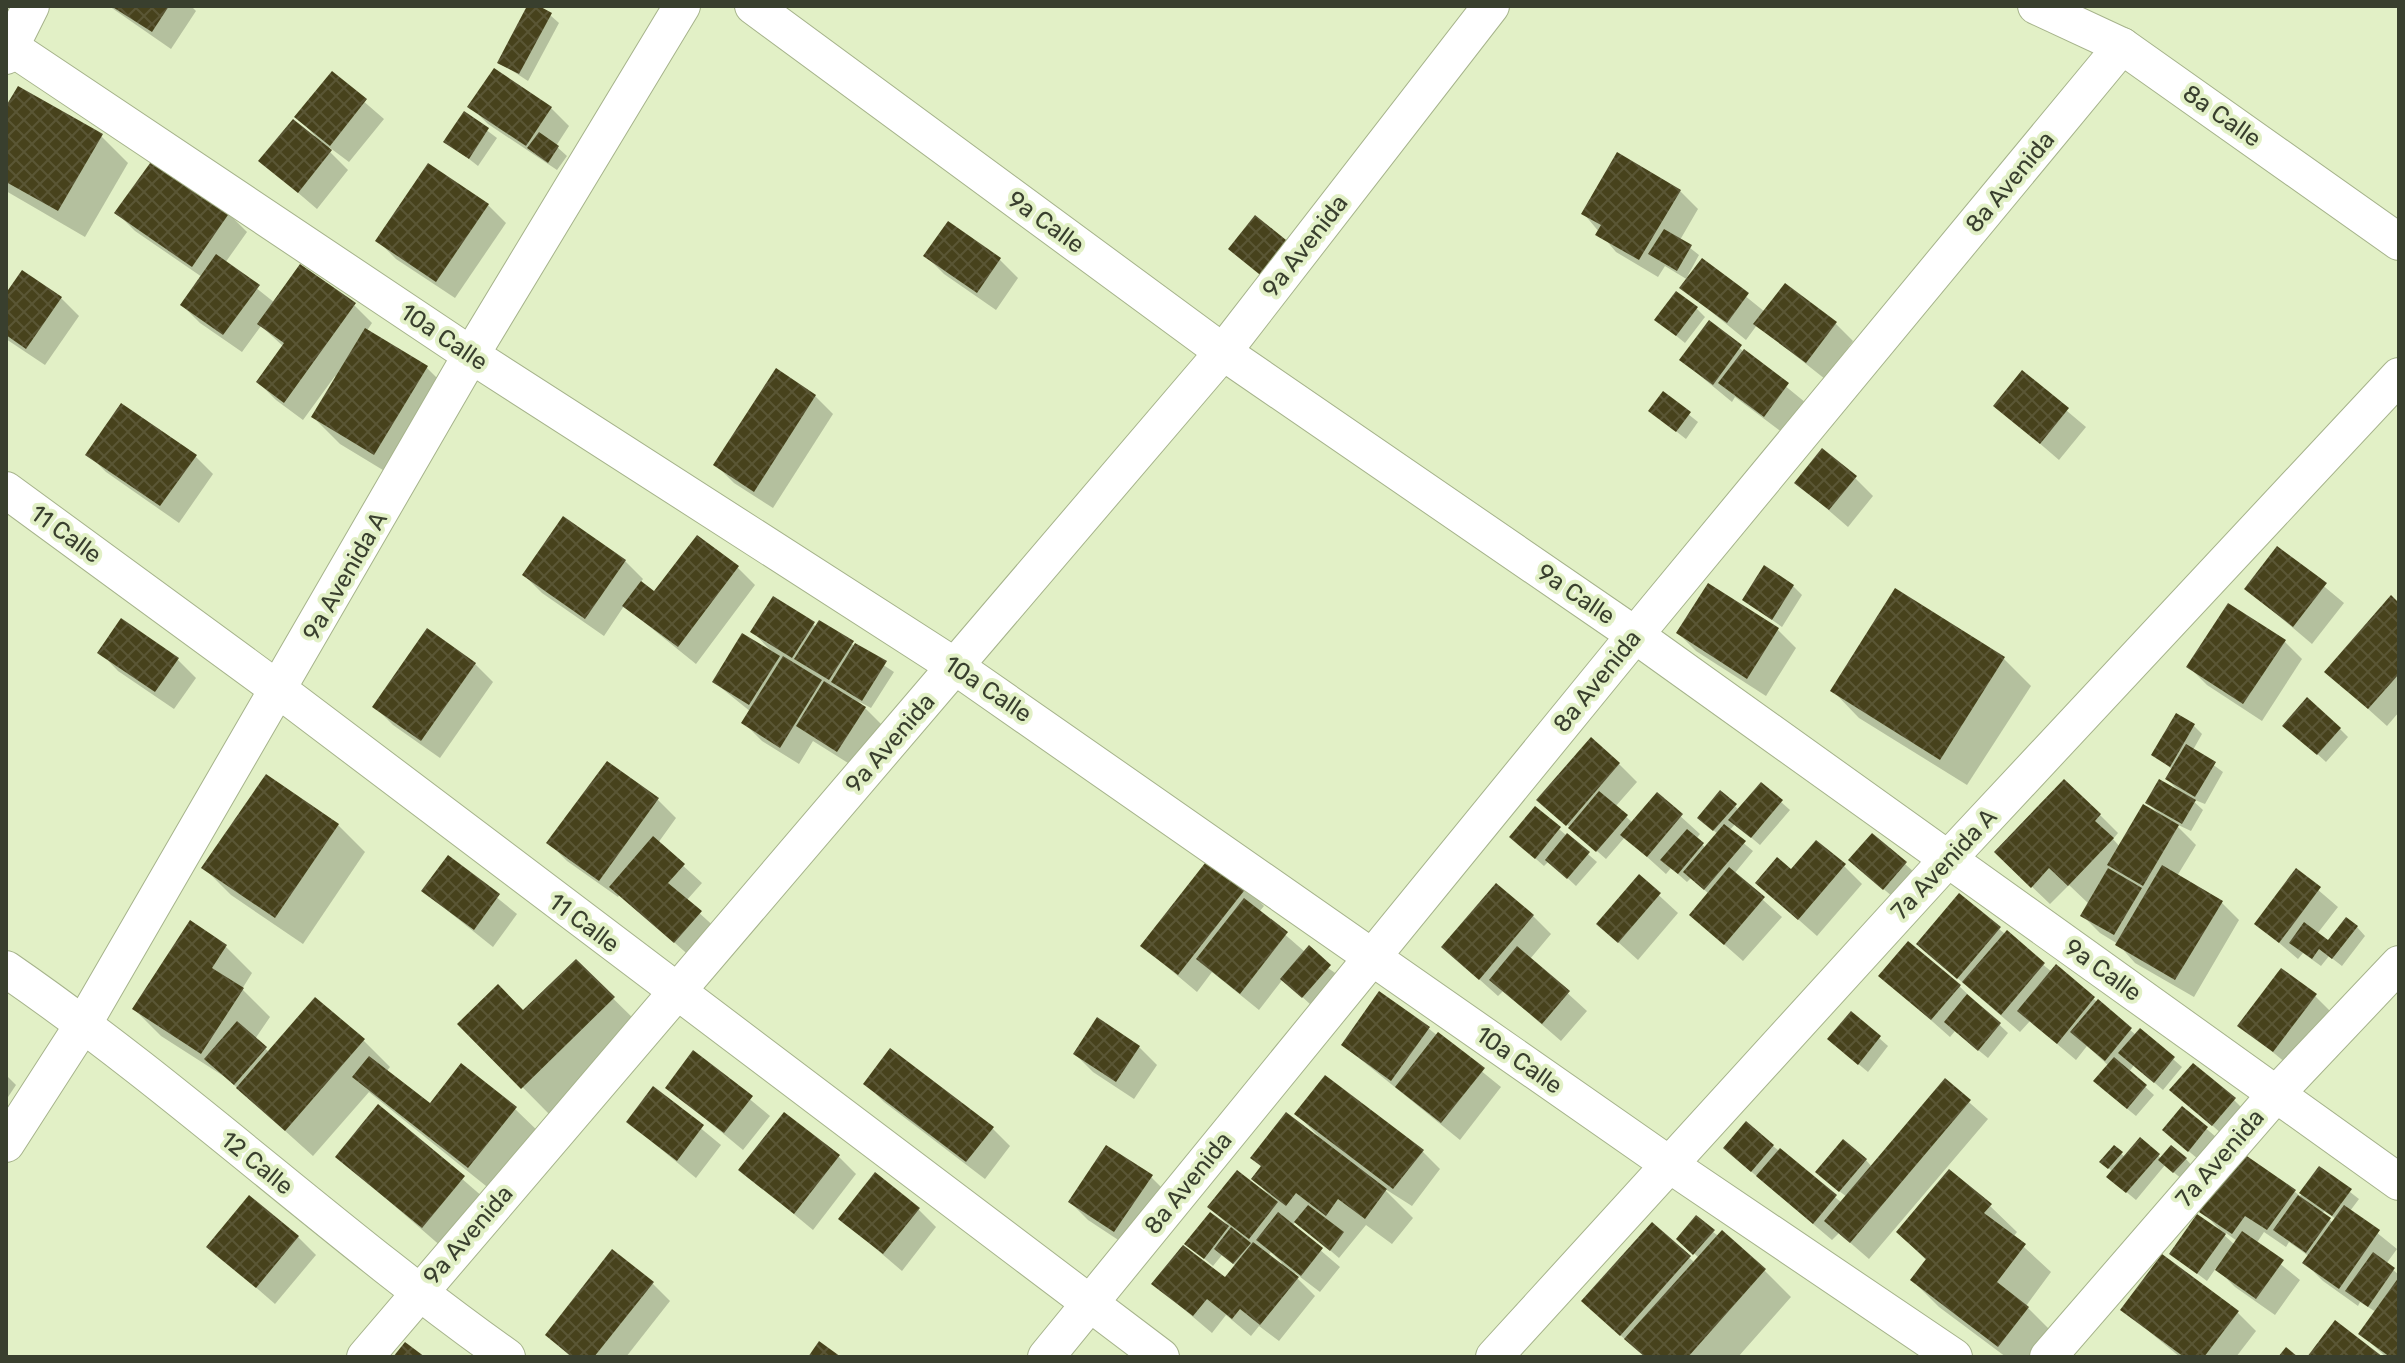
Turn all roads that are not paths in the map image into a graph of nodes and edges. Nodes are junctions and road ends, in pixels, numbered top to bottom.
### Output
1 (31, 6) edge
2 (682, 6) edge
3 (753, 6) edge
4 (1491, 6) edge
5 (2036, 6) edge
6 (2122, 46) junction
7 (7, 49) edge
8 (2399, 242) edge
9 (1223, 352) junction
10 (471, 355) junction
11 (2399, 376) edge
12 (6, 490) edge
13 (1635, 635) junction
14 (956, 667) junction
15 (279, 690) junction
16 (1948, 859) junction
17 (1374, 957) junction
18 (2399, 964) edge
19 (6, 969) edge
20 (676, 992) junction
21 (84, 1023) junction
22 (2276, 1094) junction
23 (6, 1144) edge
24 (1670, 1165) junction
25 (2399, 1182) edge
26 (418, 1294) junction
27 (1090, 1303) junction
28 (365, 1357) edge
29 (507, 1357) edge
30 (1046, 1357) edge
31 (1161, 1357) edge
32 (1494, 1357) edge
33 (1954, 1357) edge
34 (2048, 1357) edge

1 - 7 street
2 - 10 street, 9a Avenida A
3 - 9 street, 9a Calle
4 - 9 street, 9a Avenida
5 - 6 street, 8a Calle
6 - 8 street, 8a Calle
6 - 13 street, 8a Avenida
7 - 10 street, 10a Calle
9 - 13 street, 9a Calle
9 - 14 street, 9a Avenida
10 - 14 street, 10a Calle
10 - 15 street, 9a Avenida A
11 - 16 street, 7a Avenida A
12 - 15 street, 11 Calle
13 - 16 street, 9a Calle
13 - 17 street, 8a Avenida
14 - 17 street, 10a Calle
14 - 20 street, 9a Avenida
15 - 20 street, 11 Calle
15 - 21 street, 9a Avenida A
16 - 22 street, 9a Calle
16 - 24 street, 7a Avenida A
17 - 24 street, 10a Calle
17 - 27 street, 8a Avenida
18 - 22 street, 7a Avenida
19 - 21 street, 12 Calle
20 - 26 street, 9a Avenida
20 - 27 street, 11 Calle
21 - 23 street, 9a Avenida A
21 - 26 street, 12 Calle
22 - 25 street, 9a Calle
22 - 34 street, 7a Avenida
24 - 32 street, 7a Avenida A
24 - 33 street, 10a Calle
26 - 28 street, 9a Avenida
26 - 29 street, 12 Calle
27 - 30 street, 8a Avenida
27 - 31 street, 11 Calle

